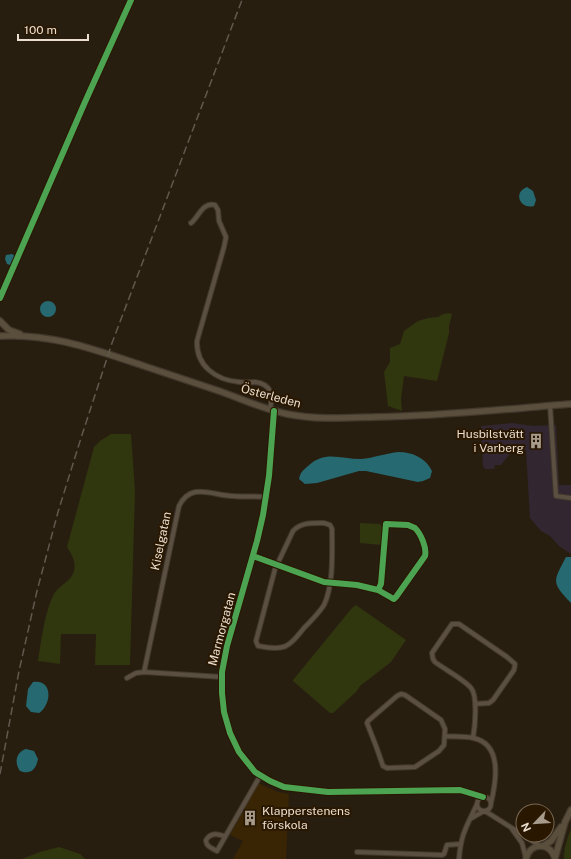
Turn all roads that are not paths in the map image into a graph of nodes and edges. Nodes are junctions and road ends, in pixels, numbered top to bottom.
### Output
1 (131, 0) edge
2 (191, 223) dead end
3 (1, 292) edge
4 (0, 298) edge
5 (0, 320) edge
6 (0, 332) edge
7 (23, 335) junction
8 (0, 336) edge
9 (571, 404) edge
10 (550, 406) junction
11 (272, 410) junction
12 (267, 497) junction
13 (571, 498) edge
14 (253, 556) junction
15 (277, 565) junction
16 (330, 583) junction
17 (378, 590) junction
18 (144, 672) junction
19 (222, 677) junction
20 (127, 678) dead end
21 (475, 704) junction
22 (445, 736) junction
23 (473, 738) junction
24 (260, 776) junction
25 (494, 788) junction
26 (471, 793) junction
27 (483, 797) junction
28 (477, 803) junction
29 (491, 805) junction
30 (571, 810) edge
31 (485, 811) junction
32 (470, 819) junction
33 (500, 819) junction
34 (565, 822) junction
35 (509, 826) junction
36 (515, 830) edge
37 (224, 836) junction
38 (537, 843) edge
39 (460, 844) junction
40 (542, 846) junction
41 (357, 852) dead end
42 (459, 859) edge
43 (526, 859) edge
44 (555, 859) edge

1 - 3 street
2 - 11 street, Marmorgatan
3 - 4 street
5 - 6 main road, Österleden
5 - 7 main road, Österleden
7 - 8 main road, Österleden
7 - 11 main road, Österleden
9 - 10 main road, Österleden
10 - 11 main road, Österleden
10 - 13 street
11 - 12 street, Marmorgatan
12 - 14 street, Marmorgatan
12 - 18 street, Kiselgatan
14 - 15 street
14 - 19 street, Marmorgatan
15 - 16 street
15 - 16 street
15 - 16 street
16 - 17 street
17 - 17 street
18 - 19 street
18 - 20 street
19 - 24 street, Marmorgatan
21 - 21 street
21 - 23 street
22 - 22 street
22 - 23 street
23 - 25 street
24 - 26 street, Marmorgatan
24 - 37 street
25 - 27 street
25 - 29 street
26 - 27 street, Marmorgatan
26 - 28 street
27 - 28 street
27 - 29 street
28 - 31 street
28 - 32 street
29 - 31 street
29 - 33 street
30 - 34 main road
31 - 32 street
31 - 33 street
32 - 39 street
33 - 35 street
34 - 40 main road
34 - 44 main road
35 - 36 street
35 - 43 street
37 - 37 street
38 - 40 street
39 - 41 street
39 - 42 street
40 - 43 main road
40 - 44 main road

